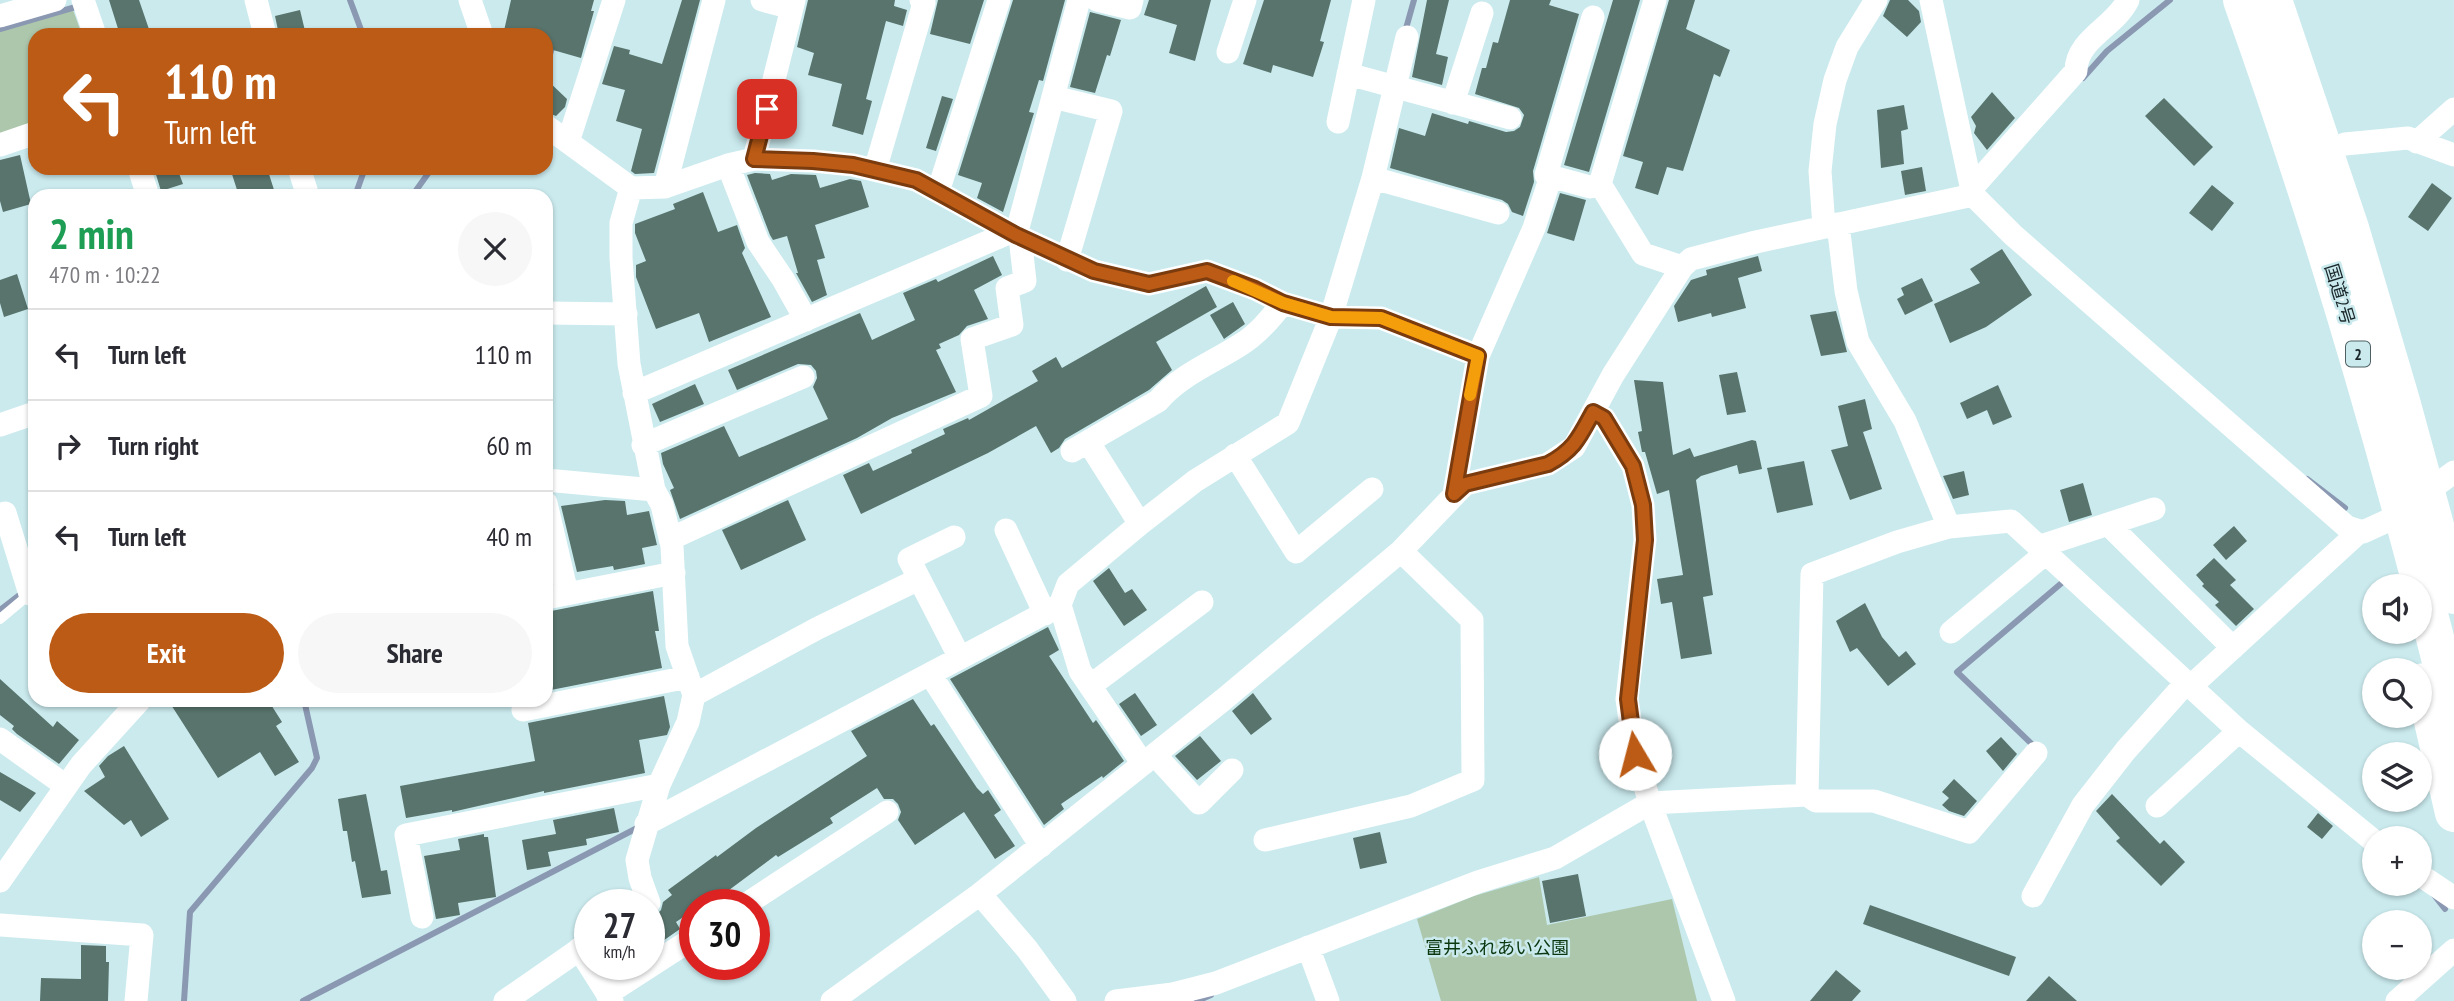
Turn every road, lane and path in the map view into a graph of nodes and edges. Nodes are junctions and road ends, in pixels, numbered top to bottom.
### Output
1 (55, 0) edge
2 (256, 0) edge
3 (470, 0) edge
4 (614, 0) edge
5 (714, 0) edge
6 (762, 0) edge
7 (921, 0) edge
8 (999, 0) edge
9 (1079, 0) edge
10 (1097, 0) edge
11 (1132, 0) edge
12 (1245, 0) edge
13 (1364, 0) edge
14 (1655, 0) edge
15 (1876, 0) edge
16 (1931, 0) edge
17 (2225, 0) edge
18 (2242, 0) edge
19 (2273, 0) edge
20 (2295, 0) edge
21 (2129, 2) edge
22 (84, 4) edge
23 (793, 4) edge
24 (1482, 13) dead end
25 (0, 16) edge
26 (1593, 17) dead end
27 (93, 28) edge
28 (263, 28) edge
29 (480, 28) edge
30 (1407, 37) dead end
31 (1228, 52) dead end
32 (1348, 74) junction
33 (1393, 86) junction
34 (1053, 97) junction
35 (1453, 103) junction
36 (2454, 109) edge
37 (1510, 118) dead end
38 (1338, 122) dead end
39 (553, 131) edge
40 (28, 135) edge
41 (568, 142) junction
42 (2417, 142) junction
43 (2345, 144) junction
44 (0, 145) edge
45 (2454, 155) edge
46 (754, 159) junction
47 (728, 165) junction
48 (875, 170) junction
49 (1553, 177) junction
50 (1373, 178) junction
51 (1600, 184) junction
52 (665, 187) junction
53 (631, 188) junction
54 (937, 192) junction
55 (1973, 192) junction
56 (1498, 213) dead end
57 (1831, 225) junction
58 (1016, 235) junction
59 (1067, 260) junction
60 (1682, 267) junction
61 (1283, 303) junction
62 (553, 313) edge
63 (626, 314) junction
64 (1331, 317) junction
65 (806, 320) junction
66 (1478, 356) junction
67 (803, 377) dead end
68 (634, 393) junction
69 (1598, 414) junction
70 (28, 415) edge
71 (0, 425) edge
72 (643, 445) junction
73 (1236, 455) junction
74 (2450, 478) edge
75 (553, 481) edge
76 (1372, 489) dead end
77 (654, 491) junction
78 (1454, 494) junction
79 (2, 508) edge
80 (2154, 509) dead end
81 (1140, 524) junction
82 (2108, 524) junction
83 (1949, 527) junction
84 (2373, 527) junction
85 (2454, 529) edge
86 (1006, 530) dead end
87 (954, 537) dead end
88 (670, 539) junction
89 (2042, 550) junction
90 (1405, 555) junction
91 (553, 562) edge
92 (674, 573) junction
93 (2396, 574) edge
94 (28, 578) edge
95 (919, 579) junction
96 (28, 595) edge
97 (2454, 595) edge
98 (557, 596) edge
99 (1202, 602) dead end
100 (1053, 610) junction
101 (0, 619) edge
102 (1951, 632) dead end
103 (2416, 644) edge
104 (2233, 648) junction
105 (960, 658) junction
106 (930, 674) junction
107 (2188, 685) junction
108 (691, 686) junction
109 (1090, 686) junction
110 (553, 706) edge
111 (134, 707) edge
112 (544, 707) edge
113 (523, 710) dead end
114 (2454, 714) edge
115 (2239, 731) junction
116 (0, 739) edge
117 (2036, 753) dead end
118 (1156, 761) junction
119 (1232, 770) dead end
120 (659, 785) junction
121 (66, 786) junction
122 (1807, 795) junction
123 (2157, 806) dead end
124 (1652, 810) junction
125 (887, 812) dead end
126 (2454, 813) edge
127 (646, 824) junction
128 (2362, 831) edge
129 (1265, 840) dead end
130 (1041, 846) junction
131 (0, 881) edge
132 (2432, 883) edge
133 (644, 889) edge
134 (769, 889) edge
135 (2033, 896) dead end
136 (984, 898) junction
137 (2454, 898) edge
138 (422, 917) dead end
139 (0, 925) edge
140 (2454, 950) edge
141 (574, 953) edge
142 (1311, 954) junction
143 (601, 980) edge
144 (628, 980) edge
145 (1183, 996) edge
146 (610, 998) edge
147 (136, 1001) edge
148 (505, 1001) edge
149 (832, 1001) edge
150 (1065, 1001) edge
151 (1119, 1001) edge
152 (1328, 1001) edge
153 (1724, 1001) edge
154 (2397, 1001) edge

1 - 25 street
2 - 28 street
3 - 29 street
4 - 41 street
5 - 52 street
6 - 23 street
7 - 48 street
8 - 54 street
9 - 34 street
10 - 11 street
12 - 31 street
13 - 32 street
14 - 51 street
15 - 57 street
16 - 55 street
17 - 84 highway
18 - 114 highway, 国道2号 / 2
19 - 97 highway, 国道2号 / 2
20 - 43 highway
21 - 55 street
22 - 27 street
23 - 46 street
24 - 35 street
26 - 49 street
30 - 33 street
32 - 33 street
32 - 38 street
33 - 35 street
33 - 50 street
34 - 58 street
34 - 59 street
35 - 37 street
36 - 42 street
39 - 41 street
40 - 44 street
41 - 53 street
42 - 43 street
42 - 45 street
43 - 74 highway
46 - 47 street
46 - 48 street
47 - 52 street
47 - 65 street
48 - 54 street
49 - 51 street
49 - 66 street
50 - 56 street
50 - 64 street
51 - 60 street
52 - 53 street
53 - 63 street
54 - 58 street
55 - 57 street
55 - 84 street
57 - 60 street
57 - 83 street
58 - 59 street
58 - 65 street
58 - 88 street
59 - 61 street
60 - 69 street
61 - 64 street
61 - 81 street
62 - 63 street
63 - 68 street
64 - 66 street
64 - 73 street
65 - 68 street
66 - 78 street
67 - 72 street
68 - 72 street
69 - 78 street
69 - 124 street
70 - 71 street
72 - 77 street
73 - 76 street
73 - 81 street
74 - 84 street
74 - 85 highway
75 - 77 street
77 - 88 street
78 - 90 street
79 - 94 street
80 - 82 street
81 - 100 street
82 - 89 street
82 - 104 street
83 - 89 street
83 - 122 street
84 - 93 highway
84 - 104 street
86 - 100 street
87 - 95 street
88 - 92 street
89 - 102 street
89 - 107 street
90 - 118 street
90 - 129 street
91 - 98 street
92 - 98 street
92 - 108 street
95 - 105 street
95 - 108 street
96 - 101 lane
99 - 109 street
100 - 105 street
100 - 109 street
103 - 126 highway
104 - 107 street
105 - 106 street
106 - 127 street
106 - 130 street
107 - 115 street
107 - 135 street
108 - 110 street
108 - 120 street
109 - 118 street
111 - 121 street
112 - 113 street
115 - 123 street
115 - 128 street
116 - 121 street
117 - 122 street
118 - 119 street
118 - 130 street
120 - 127 street
120 - 138 street
121 - 131 street
122 - 124 street
124 - 142 street
124 - 153 street
125 - 134 street
127 - 133 street
130 - 136 street
132 - 137 street
136 - 149 street
136 - 150 street
139 - 147 street
140 - 154 street
141 - 148 street
142 - 145 street
142 - 152 street
143 - 146 street
144 - 146 street
145 - 151 street

